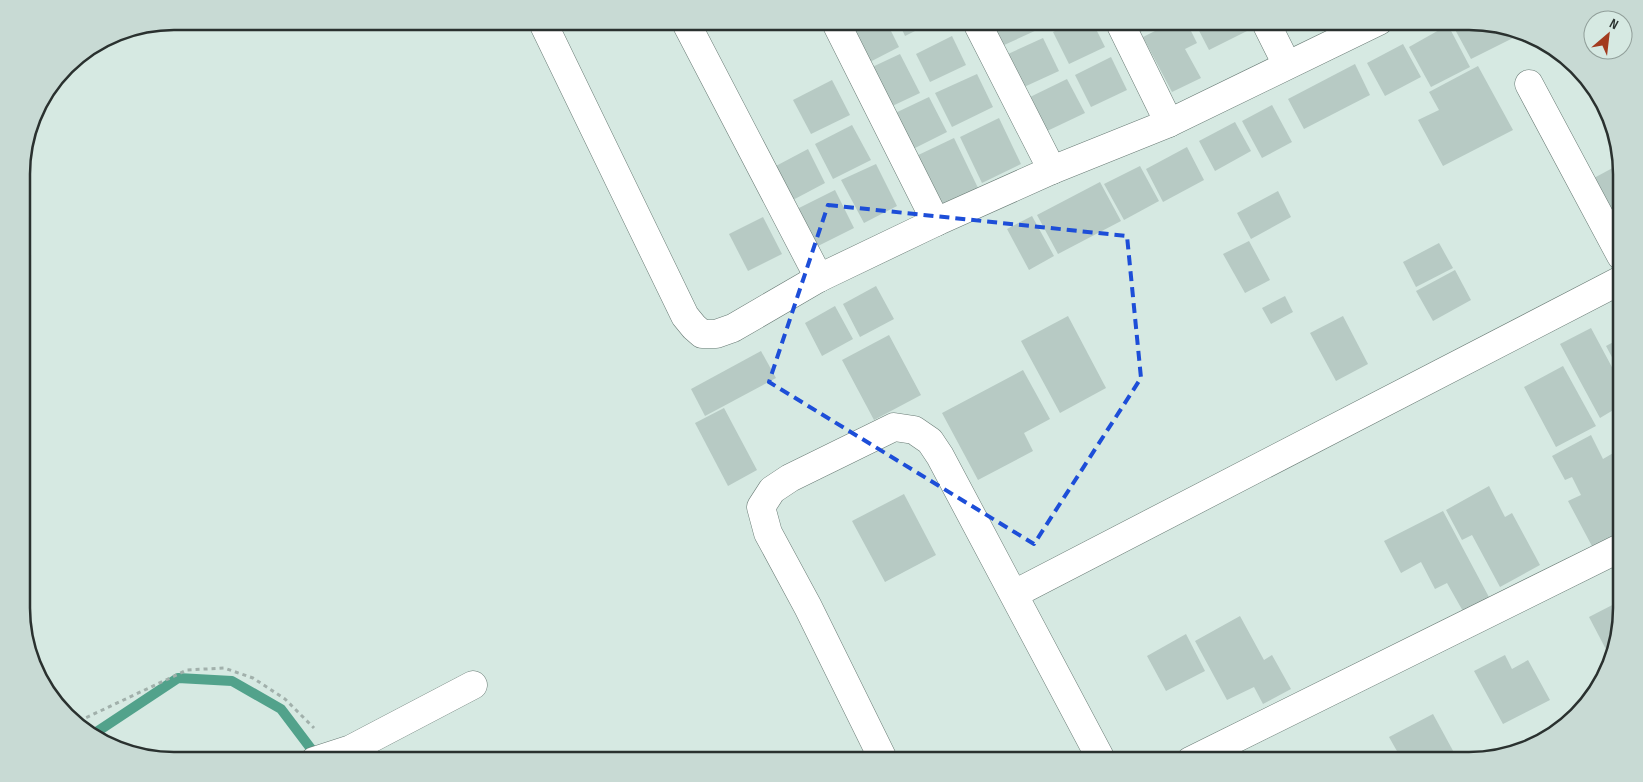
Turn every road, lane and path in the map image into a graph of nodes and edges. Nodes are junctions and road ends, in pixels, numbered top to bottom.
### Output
1 (546, 30) edge
2 (690, 30) edge
3 (840, 30) edge
4 (981, 30) edge
5 (1123, 30) edge
6 (1269, 30) edge
7 (1361, 30) edge
8 (1287, 66) junction
9 (1529, 84) dead end
10 (1169, 123) junction
11 (1052, 170) junction
12 (936, 222) junction
13 (1613, 241) edge
14 (819, 278) junction
15 (1613, 284) edge
16 (1613, 551) edge
17 (1014, 594) junction
18 (473, 684) dead end
19 (83, 719) edge
20 (331, 752) edge
21 (339, 752) edge
22 (880, 752) edge
23 (1098, 752) edge
24 (1206, 752) edge

1 - 14 street
2 - 14 street
3 - 12 street
4 - 11 street
5 - 10 street
6 - 8 street
7 - 8 street
8 - 10 street
9 - 13 street
10 - 11 street
11 - 12 street
12 - 14 street
15 - 17 street
16 - 24 street
17 - 22 street
17 - 23 street
18 - 21 street
19 - 20 path

